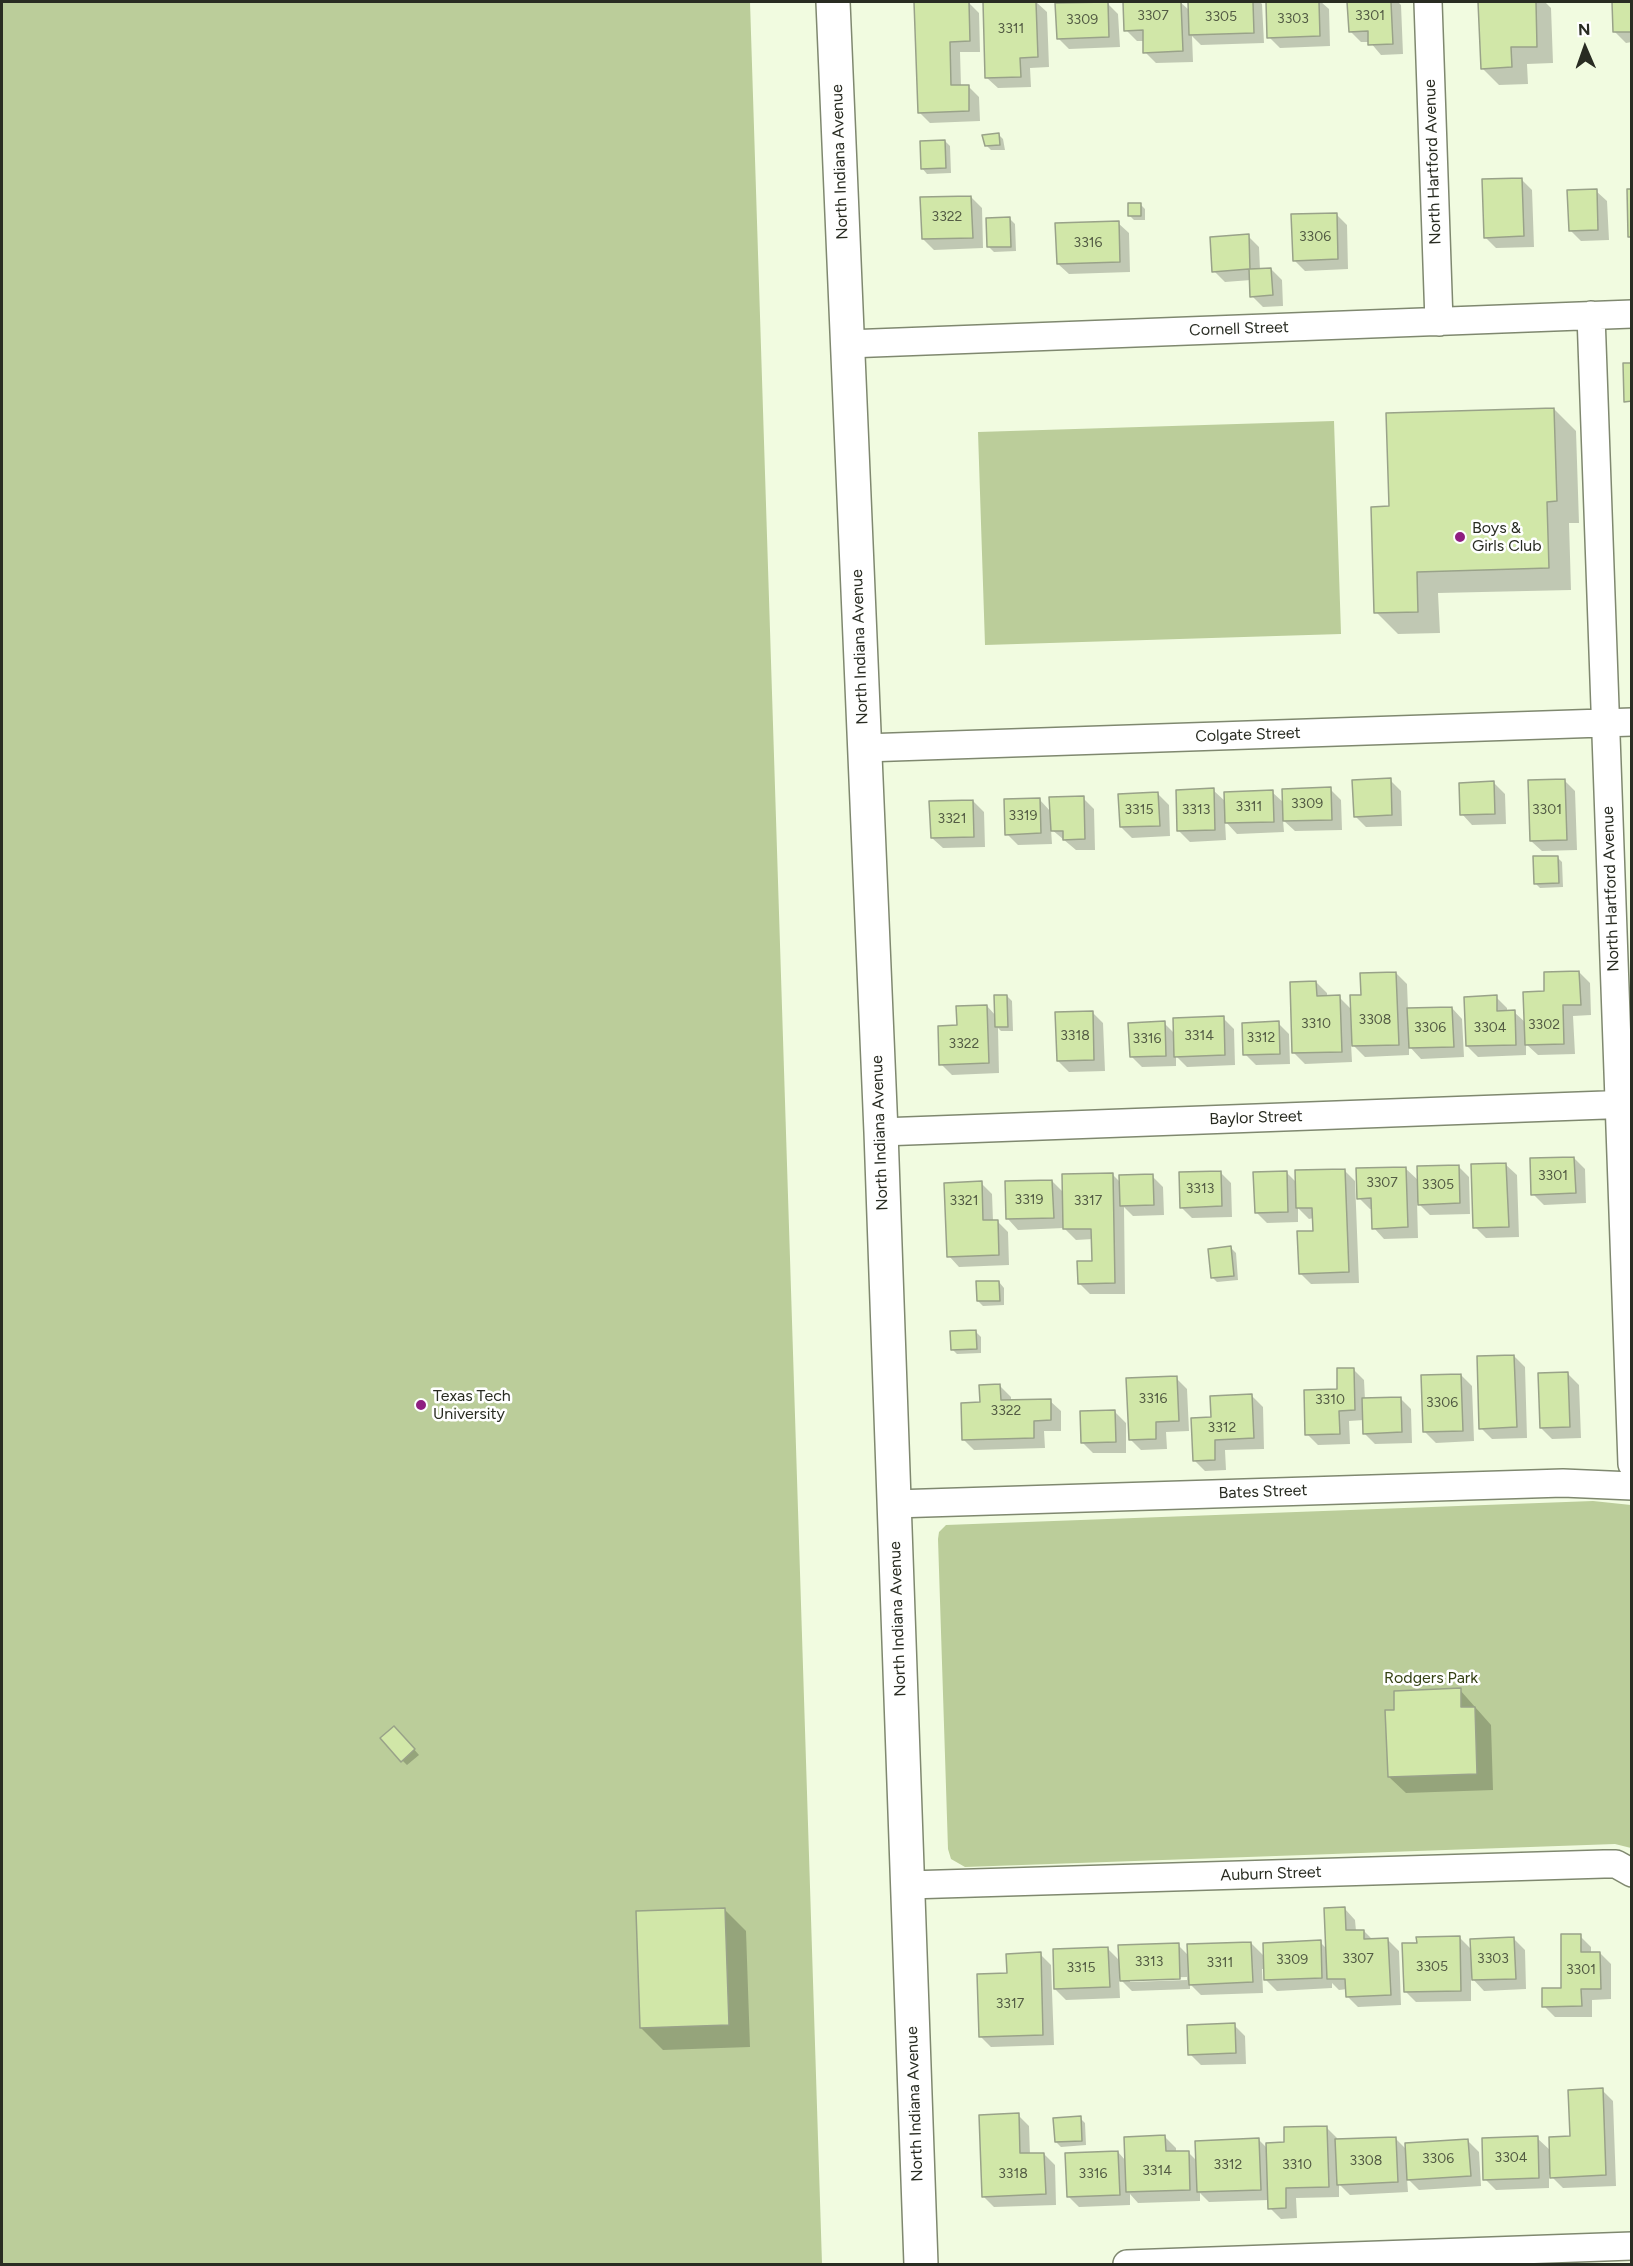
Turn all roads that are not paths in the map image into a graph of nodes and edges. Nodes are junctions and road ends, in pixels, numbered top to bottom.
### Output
1 (833, 2) edge
2 (1428, 2) edge
3 (1632, 314) edge
4 (1591, 315) junction
5 (1439, 322) junction
6 (847, 344) junction
7 (1619, 722) edge
8 (864, 748) junction
9 (1625, 1105) edge
10 (881, 1132) junction
11 (1632, 1464) edge
12 (1632, 1486) edge
13 (894, 1504) junction
14 (1632, 1873) edge
15 (908, 1885) junction
16 (1632, 2246) edge
17 (921, 2265) edge
18 (1127, 2265) edge

1 - 6 main road, North Indiana Avenue
2 - 5 street, North Hartford Avenue
3 - 4 street, Cornell Street
4 - 5 street, Cornell Street
4 - 7 street, North Hartford Avenue
5 - 6 street, Cornell Street
6 - 8 main road, North Indiana Avenue
7 - 8 street, Colgate Street
7 - 9 street, North Hartford Avenue
8 - 10 main road, North Indiana Avenue
9 - 10 street, Baylor Street
9 - 11 street, North Hartford Avenue
10 - 13 main road, North Indiana Avenue
12 - 13 street, Bates Street
13 - 15 main road, North Indiana Avenue
14 - 15 street, Auburn Street
15 - 17 main road, North Indiana Avenue
16 - 18 street

